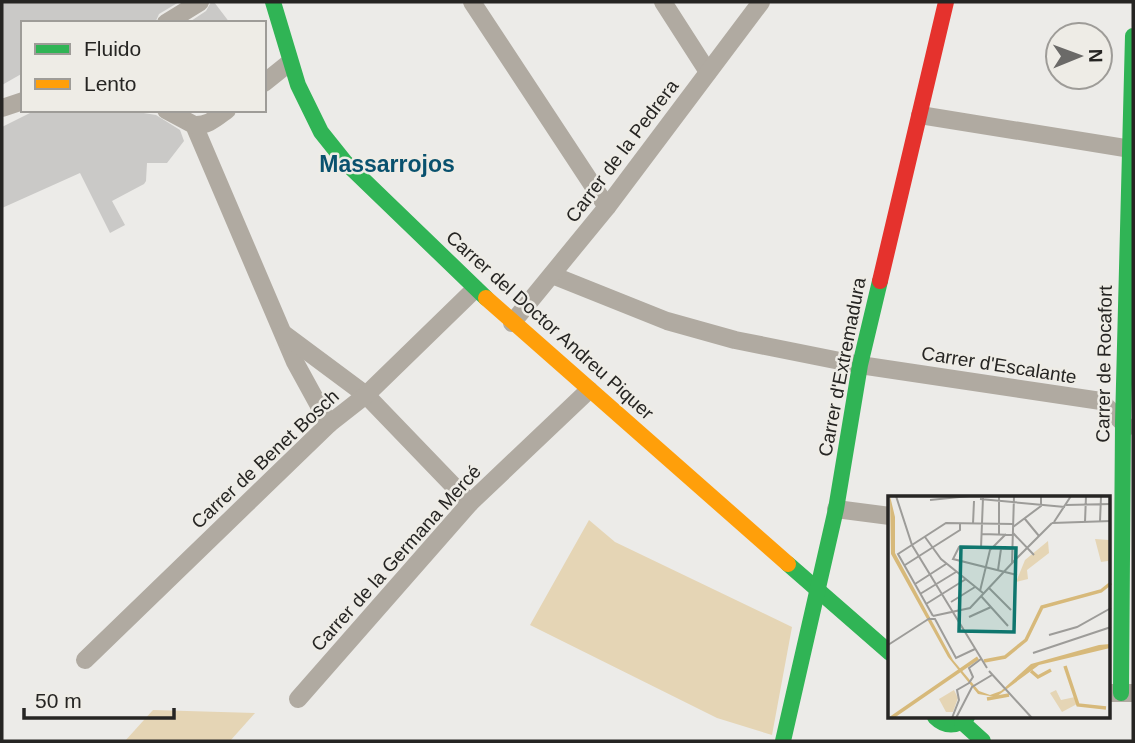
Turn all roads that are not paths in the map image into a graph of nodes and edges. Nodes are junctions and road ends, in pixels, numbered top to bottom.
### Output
1 (200, 2) edge
2 (273, 2) edge
3 (472, 2) edge
4 (663, 2) edge
5 (761, 2) edge
6 (946, 2) edge
7 (169, 21) edge
8 (1133, 36) edge
9 (289, 63) junction
10 (708, 72) junction
11 (266, 80) edge
12 (21, 102) edge
13 (2, 108) edge
14 (170, 112) edge
15 (224, 112) edge
16 (920, 116) junction
17 (194, 125) junction
18 (1131, 149) junction
19 (607, 207) junction
20 (552, 275) junction
21 (1130, 278) edge
22 (475, 289) junction
23 (512, 323) junction
24 (283, 334) junction
25 (860, 365) junction
26 (589, 390) junction
27 (366, 395) junction
28 (329, 424) junction
29 (1128, 428) edge
30 (470, 503) junction
31 (836, 509) junction
32 (888, 516) edge
33 (1116, 547) edge
34 (817, 590) junction
35 (888, 651) edge
36 (85, 660) dead end
37 (1121, 693) edge
38 (298, 699) dead end
39 (935, 718) edge
40 (965, 719) edge
41 (783, 741) edge
42 (983, 741) edge

1 - 7 street
2 - 9 street, Carrer del Doctor Andreu Piquer
3 - 19 street
4 - 10 street
5 - 10 street, Carrer de la Pedrera
6 - 16 street, Carrer d'Extremadura
8 - 18 street, Carrer de Rocafort
9 - 11 street
9 - 22 street, Carrer del Doctor Andreu Piquer
10 - 19 street, Carrer de la Pedrera
12 - 13 street
14 - 17 street
15 - 17 street
16 - 18 street
16 - 25 street, Carrer d'Extremadura
17 - 24 street
18 - 21 street, Carrer de Rocafort
19 - 20 street, Carrer de la Pedrera
20 - 23 street, Carrer de la Pedrera
20 - 25 street, Carrer d'Escalante
21 - 29 street, Carrer de Rocafort
22 - 23 street, Carrer del Doctor Andreu Piquer
22 - 27 street, Carrer de Benet Bosch
23 - 26 street, Carrer del Doctor Andreu Piquer
24 - 27 street
24 - 28 street
25 - 29 street, Carrer d'Escalante
25 - 31 street, Carrer d'Extremadura
26 - 30 street, Carrer de la Germana Mercé
26 - 34 street, Carrer del Doctor Andreu Piquer
27 - 28 street, Carrer de Benet Bosch
27 - 30 street
28 - 36 street, Carrer de Benet Bosch
29 - 33 street, Carrer de Rocafort
30 - 38 street, Carrer de la Germana Mercé
31 - 32 street
31 - 34 street, Carrer d'Extremadura
33 - 37 street, Carrer de Rocafort
34 - 35 street, Carrer del Doctor Andreu Piquer
34 - 41 street, Carrer d'Extremadura
39 - 40 street
40 - 42 street

